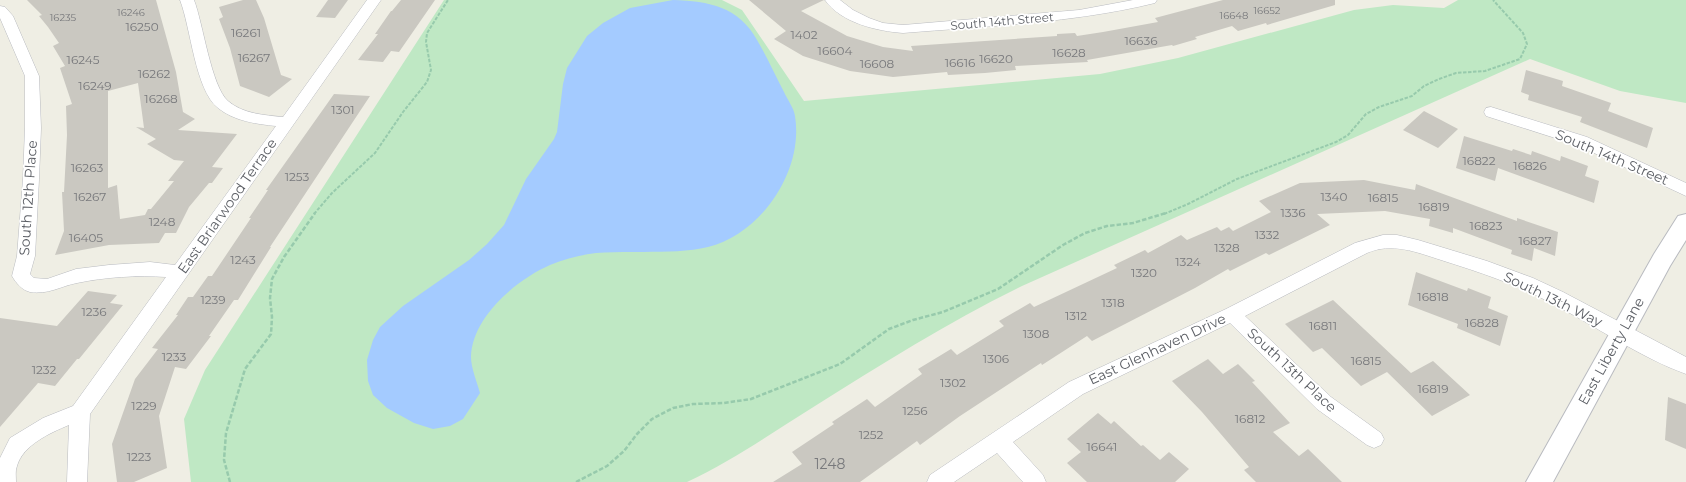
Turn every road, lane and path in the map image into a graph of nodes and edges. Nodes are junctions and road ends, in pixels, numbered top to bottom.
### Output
1 (187, 0) edge
2 (374, 0) edge
3 (448, 0) edge
4 (832, 0) edge
5 (1150, 0) edge
6 (1493, 0) edge
7 (0, 10) edge
8 (1491, 112) dead end
9 (286, 122) junction
10 (1686, 190) edge
11 (1686, 222) edge
12 (1390, 241) joint
13 (180, 272) junction
14 (1232, 314) junction
15 (1621, 332) junction
16 (1686, 366) edge
17 (80, 412) junction
18 (1374, 439) dead end
19 (998, 440) junction
20 (6, 482) edge
21 (77, 482) edge
22 (230, 482) edge
23 (576, 482) edge
24 (937, 482) edge
25 (1036, 482) edge
26 (1540, 482) edge

1 - 9 street
2 - 9 street, East Briarwood Terrace
3 - 22 path
4 - 5 street, South 14th Street
6 - 23 path
7 - 13 street, South 12th Place
8 - 10 street, South 14th Street
9 - 13 street, East Briarwood Terrace
11 - 15 street, East Liberty Lane
12 - 14 street, East Glenhaven Drive
12 - 15 street, South 13th Way
13 - 17 street, East Briarwood Terrace
14 - 18 street, South 13th Place
14 - 19 street, East Glenhaven Drive
15 - 16 street, South 13th Way
15 - 26 street, East Liberty Lane
17 - 20 street
17 - 21 street
19 - 24 street, East Glenhaven Drive
19 - 25 street

